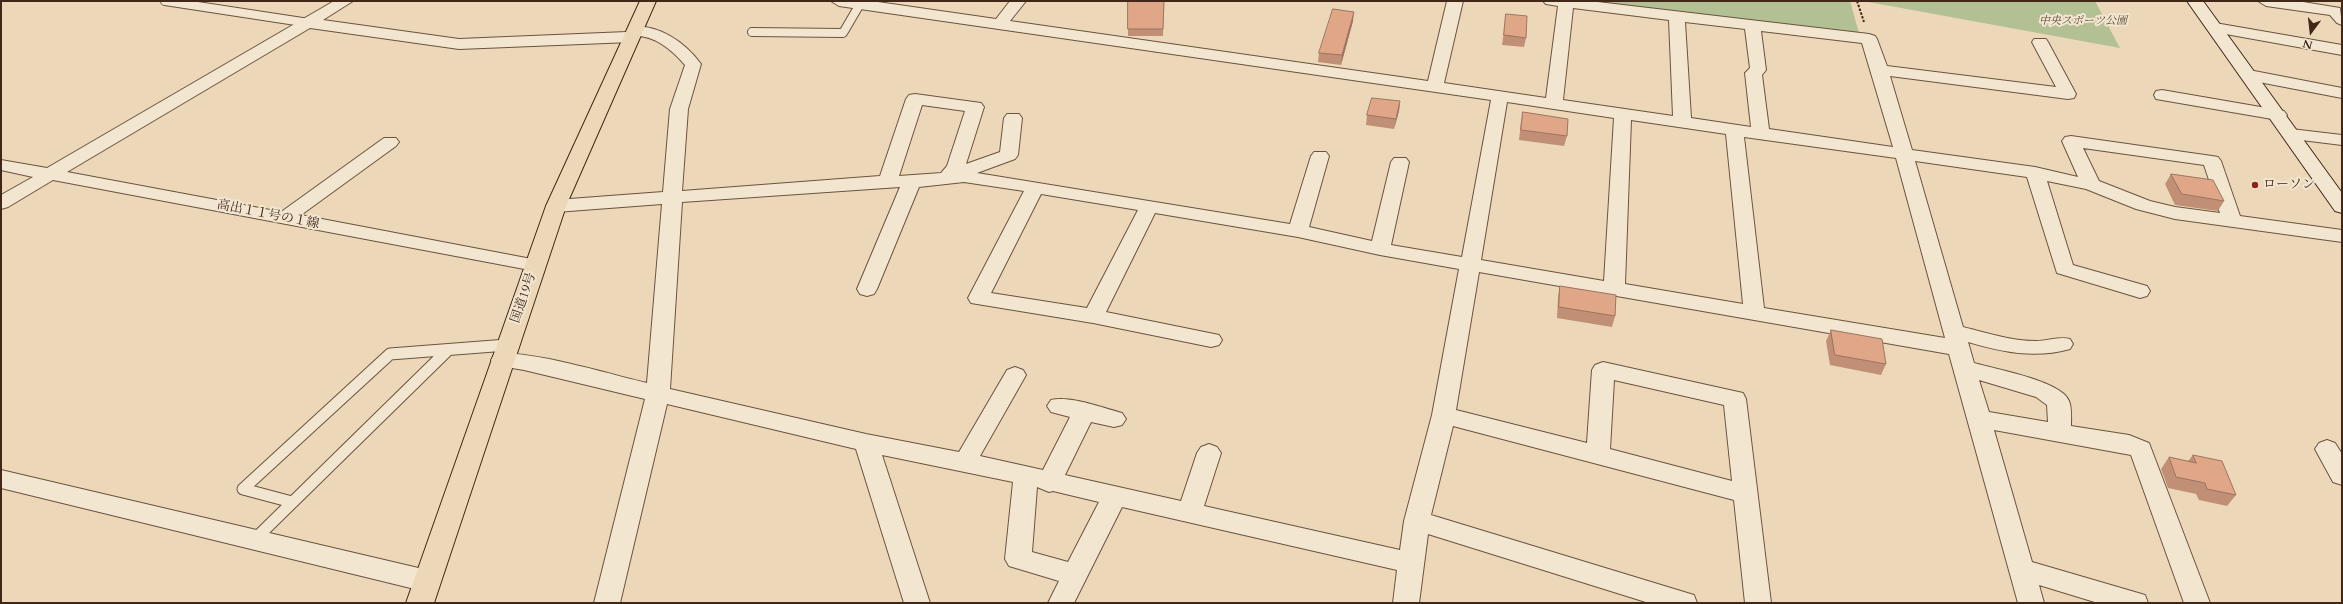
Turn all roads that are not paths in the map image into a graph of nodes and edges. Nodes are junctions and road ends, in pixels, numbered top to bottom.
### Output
1 (165, 1) edge
2 (345, 1) edge
3 (648, 1) edge
4 (839, 1) edge
5 (1018, 1) edge
6 (1455, 1) edge
7 (2195, 1) edge
8 (2266, 1) edge
9 (1559, 2) edge
10 (860, 4) junction
11 (1677, 16) junction
12 (2339, 16) edge
13 (309, 23) junction
14 (1000, 24) junction
15 (1752, 25) junction
16 (2215, 28) junction
17 (752, 32) dead end
18 (632, 34) junction
19 (2040, 42) dead end
20 (2342, 50) edge
21 (1880, 70) junction
22 (2248, 75) junction
23 (1435, 87) junction
24 (2342, 93) edge
25 (1500, 96) junction
26 (2162, 96) dead end
27 (1554, 104) junction
28 (1623, 114) junction
29 (2278, 115) junction
30 (1013, 118) dead end
31 (1682, 122) junction
32 (1735, 131) junction
33 (1761, 134) junction
34 (2291, 134) junction
35 (2342, 140) edge
36 (390, 142) dead end
37 (1904, 154) junction
38 (1320, 156) dead end
39 (1400, 162) dead end
40 (1, 165) edge
41 (2035, 173) junction
42 (49, 174) junction
43 (948, 177) junction
44 (888, 181) junction
45 (912, 182) junction
46 (2092, 185) junction
47 (1035, 188) junction
48 (672, 196) junction
49 (1, 204) edge
50 (556, 206) junction
51 (1149, 207) junction
52 (2342, 207) edge
53 (285, 218) junction
54 (2232, 221) junction
55 (1298, 231) junction
56 (2342, 236) edge
57 (1380, 248) junction
58 (1469, 264) junction
59 (536, 265) junction
60 (1614, 288) junction
61 (867, 289) dead end
62 (2140, 291) dead end
63 (1754, 312) junction
64 (1093, 316) junction
65 (1211, 340) dead end
66 (2062, 344) dead end
67 (1958, 349) junction
68 (448, 350) junction
69 (505, 352) junction
70 (1015, 375) dead end
71 (658, 393) junction
72 (1060, 406) dead end
73 (1085, 411) junction
74 (1444, 415) junction
75 (1114, 419) dead end
76 (1978, 419) junction
77 (2060, 432) junction
78 (866, 443) junction
79 (2327, 449) dead end
80 (1209, 453) dead end
81 (1598, 455) junction
82 (964, 462) junction
83 (2342, 476) edge
84 (1, 479) edge
85 (1038, 480) junction
86 (1744, 492) junction
87 (1114, 497) junction
88 (292, 502) junction
89 (1189, 513) junction
90 (1417, 521) junction
91 (253, 541) junction
92 (1412, 562) junction
93 (2023, 570) junction
94 (1075, 575) junction
95 (423, 592) edge
96 (607, 603) edge
97 (917, 603) edge
98 (1060, 603) edge
99 (1406, 603) edge
100 (1684, 603) edge
101 (1758, 603) edge
102 (2031, 603) edge
103 (2135, 603) edge
104 (2197, 603) edge

1 - 13 lane
2 - 13 street
3 - 18 highway, 国道19号
4 - 10 street
5 - 14 street
6 - 23 street
7 - 16 street
8 - 12 street
9 - 11 street
9 - 27 street
10 - 14 street
10 - 17 lane
11 - 15 street
11 - 31 street
13 - 18 street
13 - 42 street
14 - 23 street
15 - 21 street
15 - 33 street
16 - 20 street
16 - 22 street
18 - 48 street
18 - 50 highway, 国道19号
19 - 21 street
21 - 37 street
22 - 24 street
22 - 29 street
23 - 25 street
25 - 27 street
25 - 58 street
26 - 29 street
27 - 28 street
28 - 31 street
28 - 60 street
29 - 34 street
30 - 43 street
31 - 32 street
32 - 33 street
32 - 63 street
33 - 37 street
34 - 35 street
34 - 52 street
36 - 53 street
37 - 41 street
37 - 67 street
38 - 55 street
39 - 57 street
40 - 42 street, 高出１１号の１線
41 - 46 street
41 - 62 street
42 - 49 street
42 - 53 street, 高出１１号の１線
43 - 44 street
43 - 45 street
43 - 47 street
44 - 45 street
44 - 48 street
45 - 61 street
46 - 54 street
46 - 54 street
47 - 51 street
47 - 64 street
48 - 50 street
48 - 71 street
50 - 59 highway, 国道19号
51 - 55 street
51 - 64 street
53 - 59 street, 高出１１号の１線
54 - 56 street
55 - 57 street
57 - 58 street
58 - 60 street
58 - 74 street
59 - 69 highway, 国道19号
60 - 63 street
63 - 67 street
64 - 65 street
66 - 67 street
67 - 76 street
67 - 77 street
68 - 69 lane
68 - 88 lane
68 - 88 lane
69 - 71 street
69 - 95 highway, 国道19号
70 - 82 street
71 - 78 street
71 - 96 street
72 - 73 street
73 - 75 street
73 - 85 street
74 - 81 street
74 - 90 street
76 - 77 street
76 - 93 street
77 - 104 street
78 - 82 street
78 - 97 street
79 - 83 street
80 - 89 street
81 - 86 street
81 - 86 street
82 - 85 street
84 - 91 street
85 - 87 street
85 - 94 street
86 - 101 street
87 - 89 street
87 - 94 street
88 - 91 lane
89 - 92 street
90 - 92 street
90 - 100 street
91 - 95 street
92 - 99 street
93 - 102 street
93 - 103 street
94 - 98 street

